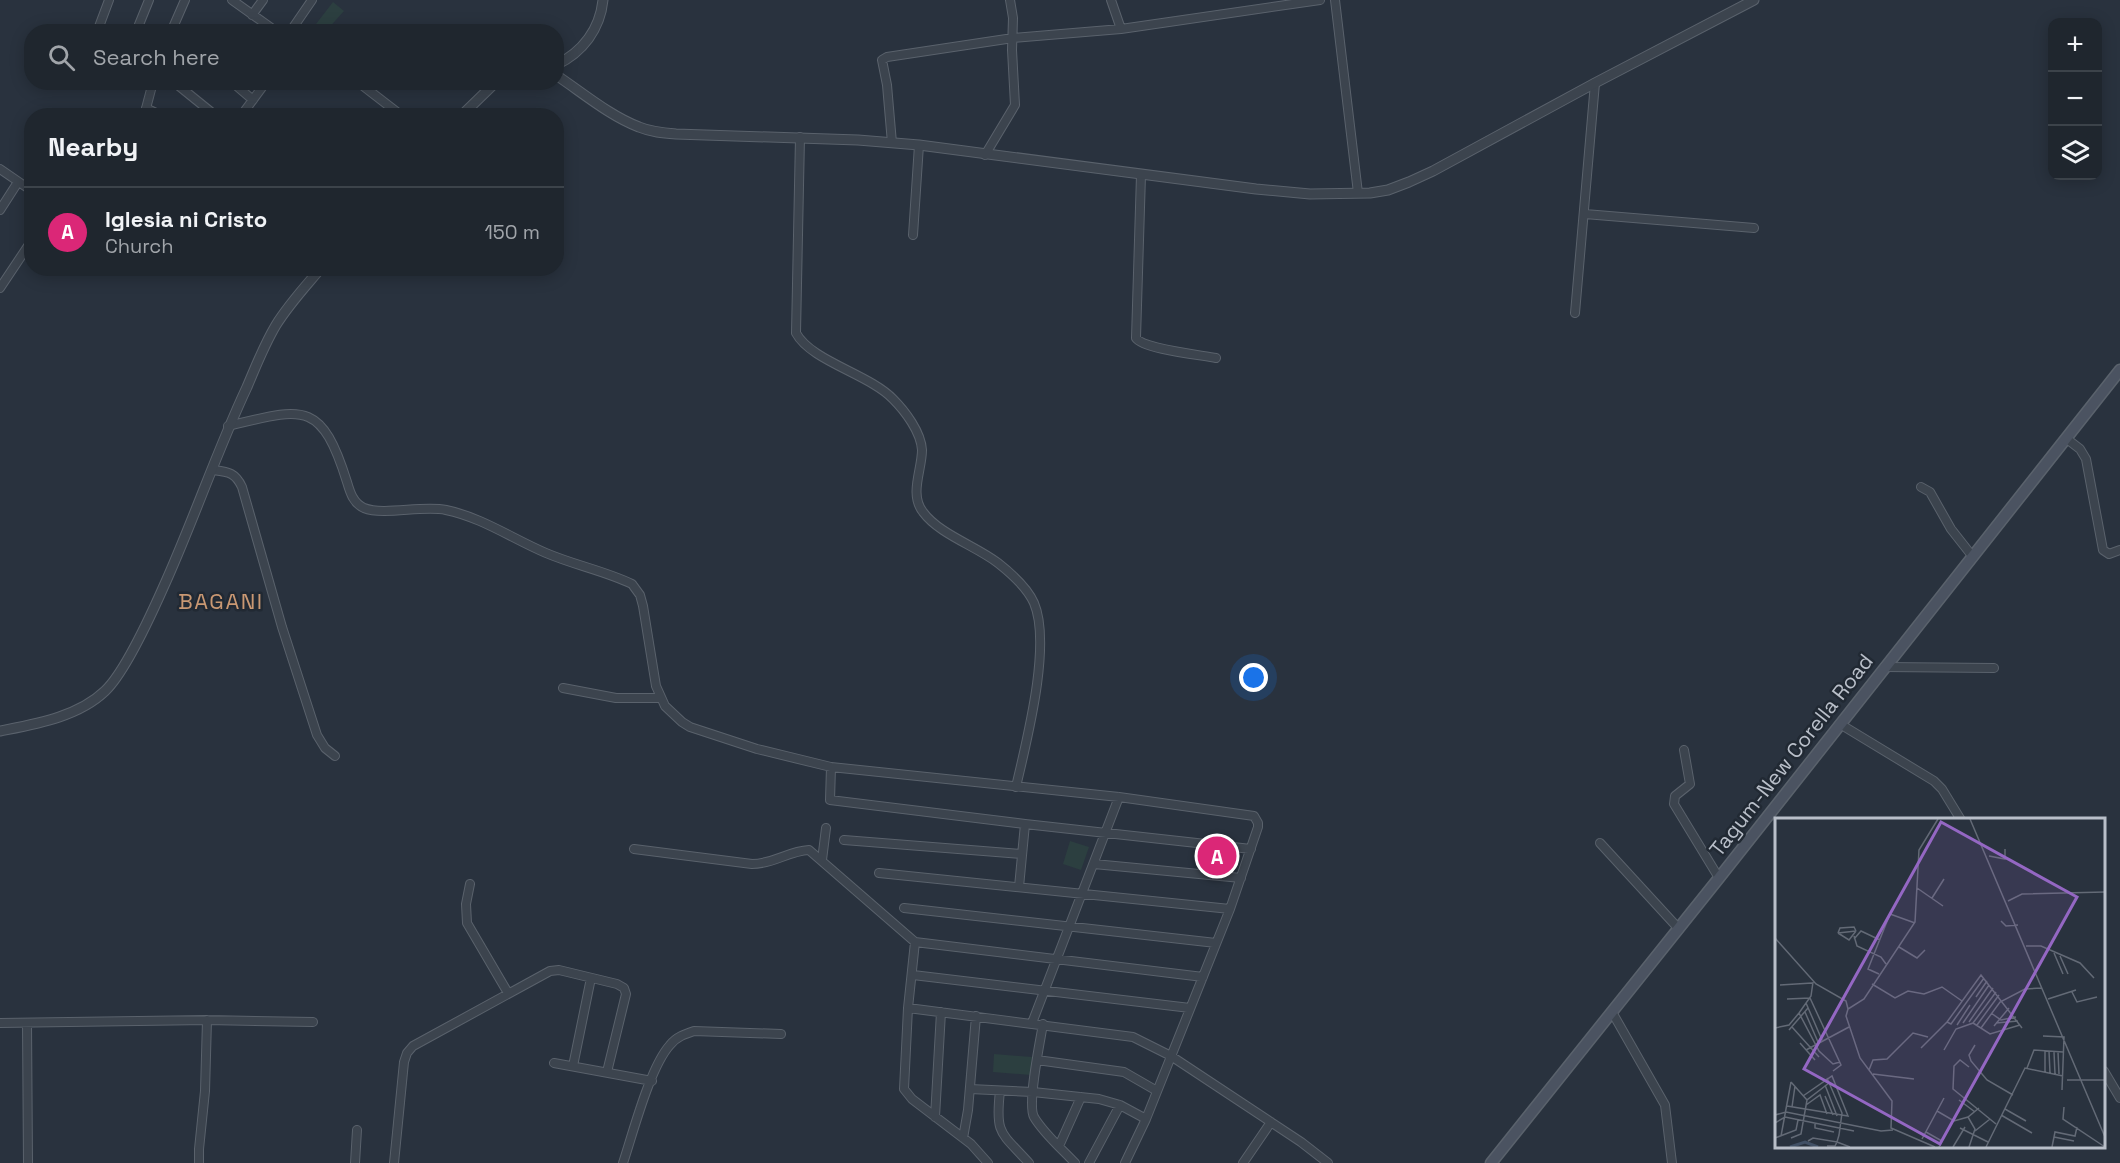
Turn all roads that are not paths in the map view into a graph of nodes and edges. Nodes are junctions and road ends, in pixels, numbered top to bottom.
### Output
1 (109, 0) edge
2 (149, 0) edge
3 (184, 0) edge
4 (232, 0) edge
5 (263, 0) edge
6 (312, 0) edge
7 (603, 0) edge
8 (1010, 0) edge
9 (1111, 0) edge
10 (1320, 0) edge
11 (1335, 0) edge
12 (1754, 0) edge
13 (252, 15) junction
14 (100, 24) edge
15 (139, 24) edge
16 (174, 24) edge
17 (266, 24) edge
18 (296, 24) edge
19 (1121, 29) junction
20 (1013, 38) junction
21 (564, 61) edge
22 (564, 80) edge
23 (1595, 82) junction
24 (151, 90) edge
25 (184, 90) edge
26 (241, 90) edge
27 (260, 90) edge
28 (368, 90) edge
29 (488, 90) edge
30 (253, 100) junction
31 (146, 108) edge
32 (206, 108) edge
33 (248, 108) edge
34 (392, 108) edge
35 (469, 108) edge
36 (800, 137) junction
37 (892, 143) junction
38 (919, 145) junction
39 (985, 154) junction
40 (0, 169) edge
41 (1141, 175) junction
42 (18, 182) junction
43 (24, 186) edge
44 (1358, 194) junction
45 (0, 210) edge
46 (1585, 214) junction
47 (1754, 228) dead end
48 (914, 235) dead end
49 (24, 252) edge
50 (312, 276) edge
51 (0, 288) edge
52 (1575, 313) dead end
53 (1216, 358) dead end
54 (2120, 370) edge
55 (228, 426) junction
56 (2067, 439) junction
57 (212, 470) junction
58 (1921, 487) dead end
59 (2120, 550) edge
60 (1974, 557) junction
61 (1885, 667) junction
62 (1994, 668) dead end
63 (563, 688) dead end
64 (660, 698) junction
65 (1840, 724) junction
66 (0, 731) edge
67 (1684, 750) dead end
68 (335, 756) dead end
69 (831, 767) junction
70 (1016, 787) junction
71 (1119, 798) junction
72 (1960, 818) edge
73 (1025, 824) junction
74 (826, 828) dead end
75 (1106, 833) junction
76 (844, 840) dead end
77 (1600, 843) dead end
78 (634, 849) dead end
79 (1251, 849) junction
80 (1022, 854) junction
81 (822, 860) junction
82 (1094, 864) junction
83 (879, 873) dead end
84 (1241, 878) junction
85 (1719, 879) junction
86 (470, 884) dead end
87 (1019, 887) junction
88 (1082, 893) junction
89 (904, 908) dead end
90 (1230, 909) junction
91 (1069, 927) junction
92 (1679, 929) junction
93 (915, 942) junction
94 (1216, 944) junction
95 (1057, 959) junction
96 (912, 975) junction
97 (1203, 977) junction
98 (591, 978) junction
99 (1044, 991) junction
100 (508, 993) junction
101 (908, 1008) junction
102 (1190, 1008) junction
103 (941, 1012) junction
104 (1612, 1012) junction
105 (976, 1016) junction
106 (207, 1020) junction
107 (313, 1022) dead end
108 (0, 1023) edge
109 (27, 1023) junction
110 (1032, 1023) junction
111 (1043, 1024) junction
112 (781, 1034) dead end
113 (1171, 1056) junction
114 (1037, 1060) junction
115 (554, 1063) dead end
116 (573, 1066) junction
117 (607, 1072) junction
118 (2105, 1074) edge
119 (651, 1081) junction
120 (970, 1089) junction
121 (1000, 1091) junction
122 (1157, 1091) junction
123 (1033, 1092) junction
124 (1081, 1097) junction
125 (2120, 1098) edge
126 (1120, 1106) junction
127 (935, 1117) junction
128 (1146, 1119) junction
129 (1271, 1122) junction
130 (357, 1130) dead end
131 (963, 1138) junction
132 (1059, 1146) junction
133 (28, 1163) edge
134 (200, 1163) edge
135 (355, 1163) edge
136 (394, 1163) edge
137 (623, 1163) edge
138 (988, 1163) edge
139 (1029, 1163) edge
140 (1075, 1163) edge
141 (1089, 1163) edge
142 (1125, 1163) edge
143 (1243, 1163) edge
144 (1328, 1163) edge
145 (1491, 1163) edge
146 (1672, 1163) edge

1 - 14 street
2 - 15 street
3 - 16 street
4 - 13 street
5 - 13 street
6 - 18 street
7 - 21 street
8 - 20 street
9 - 19 street
10 - 19 street
11 - 44 street
12 - 23 street
13 - 17 street
19 - 20 street
20 - 37 street
20 - 39 street
22 - 36 street
23 - 44 street
23 - 46 street
24 - 31 street
25 - 32 street
26 - 30 street
27 - 30 street
28 - 34 street
29 - 35 street
30 - 33 street
36 - 37 street
36 - 70 street
37 - 38 street
38 - 39 street
38 - 48 street
39 - 41 street
40 - 42 street
41 - 44 street
41 - 53 street
42 - 43 street
42 - 45 street
46 - 47 street
46 - 52 street
49 - 51 street
50 - 55 street
54 - 56 main road, Tagum-New Corella Road
55 - 57 street
55 - 64 street
56 - 59 street
56 - 60 main road, Tagum-New Corella Road
57 - 66 street
57 - 68 street
58 - 60 street
60 - 61 main road, Tagum-New Corella Road
61 - 62 street
61 - 65 main road, Tagum-New Corella Road
63 - 64 street
64 - 69 street
65 - 72 street
65 - 85 main road, Tagum-New Corella Road
67 - 85 street
69 - 70 street
69 - 73 street
70 - 71 street
71 - 75 street
71 - 79 street
73 - 75 street
73 - 80 street
74 - 81 street
75 - 79 street
75 - 82 street
76 - 80 street
77 - 92 street
78 - 81 street
79 - 84 street
80 - 87 street
81 - 93 street
82 - 84 street
82 - 88 street
83 - 87 street
84 - 90 street
85 - 92 main road, Tagum-New Corella Road
86 - 100 street
87 - 88 street
88 - 90 street
88 - 91 street
89 - 91 street
90 - 94 street
91 - 94 street
91 - 95 street
92 - 104 main road, Tagum-New Corella Road
93 - 95 street
93 - 96 street
94 - 97 street
95 - 97 street
95 - 99 street
96 - 99 street
96 - 101 street
97 - 102 street
98 - 100 street
98 - 116 street
98 - 117 street
99 - 102 street
99 - 110 street
100 - 136 street
101 - 103 street
101 - 127 street
102 - 113 street
103 - 105 street
103 - 127 street
104 - 145 main road, Tagum-New Corella Road
104 - 146 street
105 - 110 street
105 - 120 street
106 - 107 street
106 - 109 street
106 - 134 street
108 - 109 street
109 - 133 street
110 - 111 street
111 - 113 street
111 - 114 street
112 - 119 street
113 - 122 street
113 - 129 street
114 - 122 street
114 - 123 street
115 - 116 street
116 - 117 street
117 - 119 street
118 - 125 street
119 - 137 street
120 - 121 street
120 - 131 street
121 - 123 street
121 - 139 street
122 - 128 street
123 - 124 street
123 - 132 street
124 - 126 street
124 - 132 street
126 - 128 street
126 - 141 street
127 - 131 street
128 - 142 street
129 - 143 street
129 - 144 street
130 - 135 street
131 - 138 street
132 - 140 street

